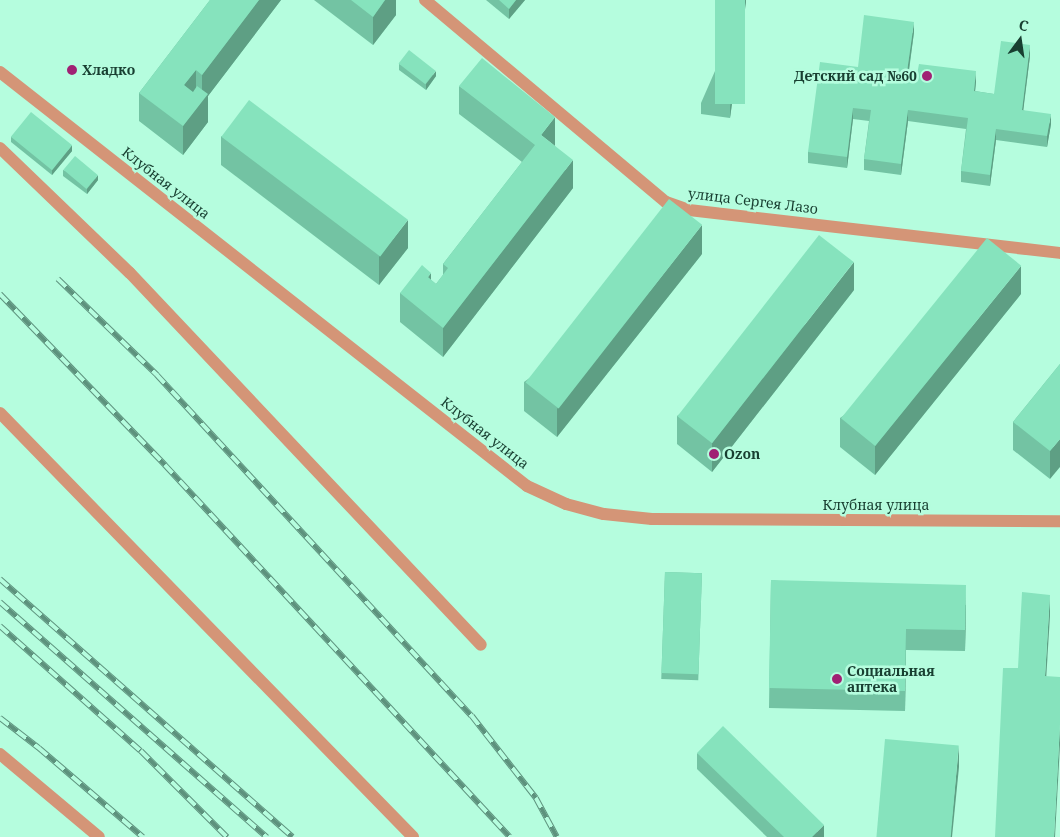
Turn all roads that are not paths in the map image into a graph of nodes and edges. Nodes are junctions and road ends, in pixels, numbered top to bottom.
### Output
1 (425, 0) edge
2 (0, 72) edge
3 (0, 148) edge
4 (1060, 253) edge
5 (0, 413) edge
6 (1060, 521) edge
7 (481, 645) dead end
8 (0, 754) edge
9 (99, 837) edge
10 (414, 837) edge

1 - 4 street, улица Сергея Лазо
2 - 6 street, Клубная улица
3 - 7 street
5 - 10 street
8 - 9 street

